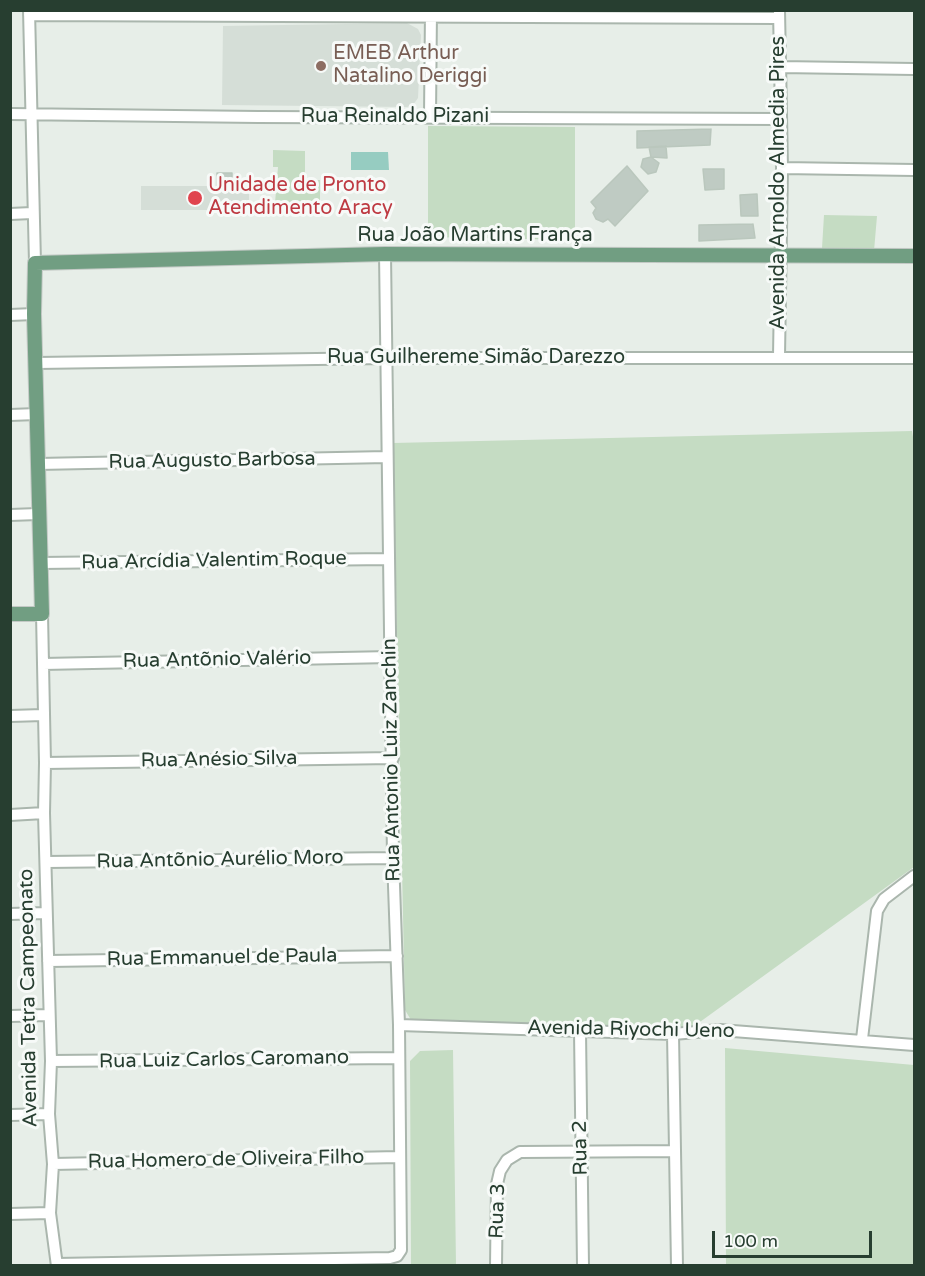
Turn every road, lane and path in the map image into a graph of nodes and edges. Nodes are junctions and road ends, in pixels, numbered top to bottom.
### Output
1 (29, 13) edge
2 (431, 13) edge
3 (779, 14) edge
4 (780, 67) junction
5 (915, 69) edge
6 (10, 114) edge
7 (31, 114) junction
8 (430, 116) junction
9 (780, 119) junction
10 (782, 168) junction
11 (915, 170) edge
12 (32, 213) junction
13 (10, 214) edge
14 (385, 254) junction
15 (780, 255) junction
16 (915, 256) edge
17 (35, 263) junction
18 (34, 314) junction
19 (10, 315) edge
20 (778, 357) junction
21 (386, 358) junction
22 (915, 358) edge
23 (37, 363) junction
24 (10, 414) edge
25 (37, 414) junction
26 (387, 457) junction
27 (38, 464) junction
28 (38, 514) junction
29 (10, 515) edge
30 (388, 559) junction
31 (40, 563) junction
32 (10, 614) edge
33 (42, 614) junction
34 (391, 657) junction
35 (43, 664) junction
36 (43, 715) junction
37 (10, 716) edge
38 (393, 758) junction
39 (45, 763) junction
40 (44, 813) junction
41 (10, 815) edge
42 (393, 858) junction
43 (47, 862) junction
44 (915, 876) edge
45 (46, 913) junction
46 (10, 914) edge
47 (397, 956) junction
48 (48, 961) junction
49 (10, 1016) edge
50 (48, 1016) junction
51 (399, 1025) junction
52 (580, 1031) junction
53 (673, 1034) junction
54 (862, 1039) junction
55 (915, 1045) edge
56 (397, 1058) junction
57 (51, 1061) junction
58 (49, 1114) junction
59 (10, 1115) edge
60 (581, 1149) junction
61 (675, 1150) junction
62 (399, 1157) junction
63 (53, 1164) junction
64 (50, 1213) junction
65 (10, 1214) edge
66 (395, 1256) junction
67 (57, 1265) edge
68 (400, 1266) edge
69 (496, 1266) edge
70 (583, 1266) edge
71 (676, 1266) edge

1 - 2 street
1 - 7 street, Avenida Tetra Campeonato
2 - 3 street
2 - 8 street
3 - 4 street, Avenida Arnoldo Almedia Pires
4 - 5 street
4 - 9 street, Avenida Arnoldo Almedia Pires
6 - 7 street, Rua Reinaldo Pizani
7 - 8 street, Rua Reinaldo Pizani
7 - 12 street, Avenida Tetra Campeonato
8 - 9 street, Rua Reinaldo Pizani
9 - 10 street, Avenida Arnoldo Almedia Pires
10 - 11 street
10 - 15 street, Avenida Arnoldo Almedia Pires
12 - 13 street
12 - 17 street, Avenida Tetra Campeonato
14 - 15 main road, Rua João Martins França
14 - 17 main road, Rua João Martins França
14 - 21 street, Rua Antonio Luiz Zanchin
15 - 16 main road, Rua João Martins França
15 - 20 street, Avenida Arnoldo Almedia Pires
17 - 18 main road, Avenida Tetra Campeonato
18 - 19 street
18 - 23 main road, Avenida Tetra Campeonato
20 - 21 street, Rua Guilhereme Simão Darezzo
20 - 22 street, Rua Guilhereme Simão Darezzo
21 - 23 street, Rua Guilhereme Simão Darezzo
21 - 26 street, Rua Antonio Luiz Zanchin
23 - 25 main road, Avenida Tetra Campeonato
24 - 25 street
25 - 27 main road, Avenida Tetra Campeonato
26 - 27 street, Rua Augusto Barbosa
26 - 30 street, Rua Antonio Luiz Zanchin
27 - 28 main road, Avenida Tetra Campeonato
28 - 29 street
28 - 31 main road, Avenida Tetra Campeonato
30 - 31 street, Rua Arcídia Valentim Roque
30 - 34 street, Rua Antonio Luiz Zanchin
31 - 33 main road, Avenida Tetra Campeonato
32 - 33 main road
33 - 35 street, Avenida Tetra Campeonato
34 - 35 street, Rua Antõnio Valério
34 - 38 street, Rua Antonio Luiz Zanchin
35 - 36 street, Avenida Tetra Campeonato
36 - 37 street
36 - 39 street, Avenida Tetra Campeonato
38 - 39 street, Rua Anésio Silva
38 - 42 street, Rua Antonio Luiz Zanchin
39 - 40 street, Avenida Tetra Campeonato
40 - 41 street
40 - 43 street, Avenida Tetra Campeonato
42 - 43 street, Rua Antõnio Aurélio Moro
42 - 47 street, Rua Antonio Luiz Zanchin
43 - 45 street, Avenida Tetra Campeonato
44 - 54 street
45 - 46 street
45 - 48 street, Avenida Tetra Campeonato
47 - 48 street, Rua Emmanuel de Paula
47 - 51 street, Rua Antonio Luiz Zanchin
48 - 50 street, Avenida Tetra Campeonato
49 - 50 street
50 - 57 street, Avenida Tetra Campeonato
51 - 52 street, Avenida Riyochi Ueno
51 - 56 street, Rua Antonio Luiz Zanchin
52 - 53 street, Avenida Riyochi Ueno
52 - 60 street, Rua 2
53 - 54 street, Avenida Riyochi Ueno
53 - 61 street
54 - 55 street, Avenida Riyochi Ueno
56 - 57 street, Rua Luiz Carlos Caromano
56 - 62 street, Rua Antonio Luiz Zanchin
57 - 58 street, Avenida Tetra Campeonato
58 - 59 street
58 - 63 street, Avenida Tetra Campeonato
60 - 61 street
60 - 69 street, Rua 3
60 - 70 street, Rua 2
61 - 71 street
62 - 63 street, Rua Homero de Oliveira Filho
62 - 66 street, Rua Antonio Luiz Zanchin
63 - 64 street, Avenida Tetra Campeonato
64 - 65 street
64 - 67 street, Avenida Tetra Campeonato
66 - 67 street
66 - 68 street, Rua Antonio Luiz Zanchin

